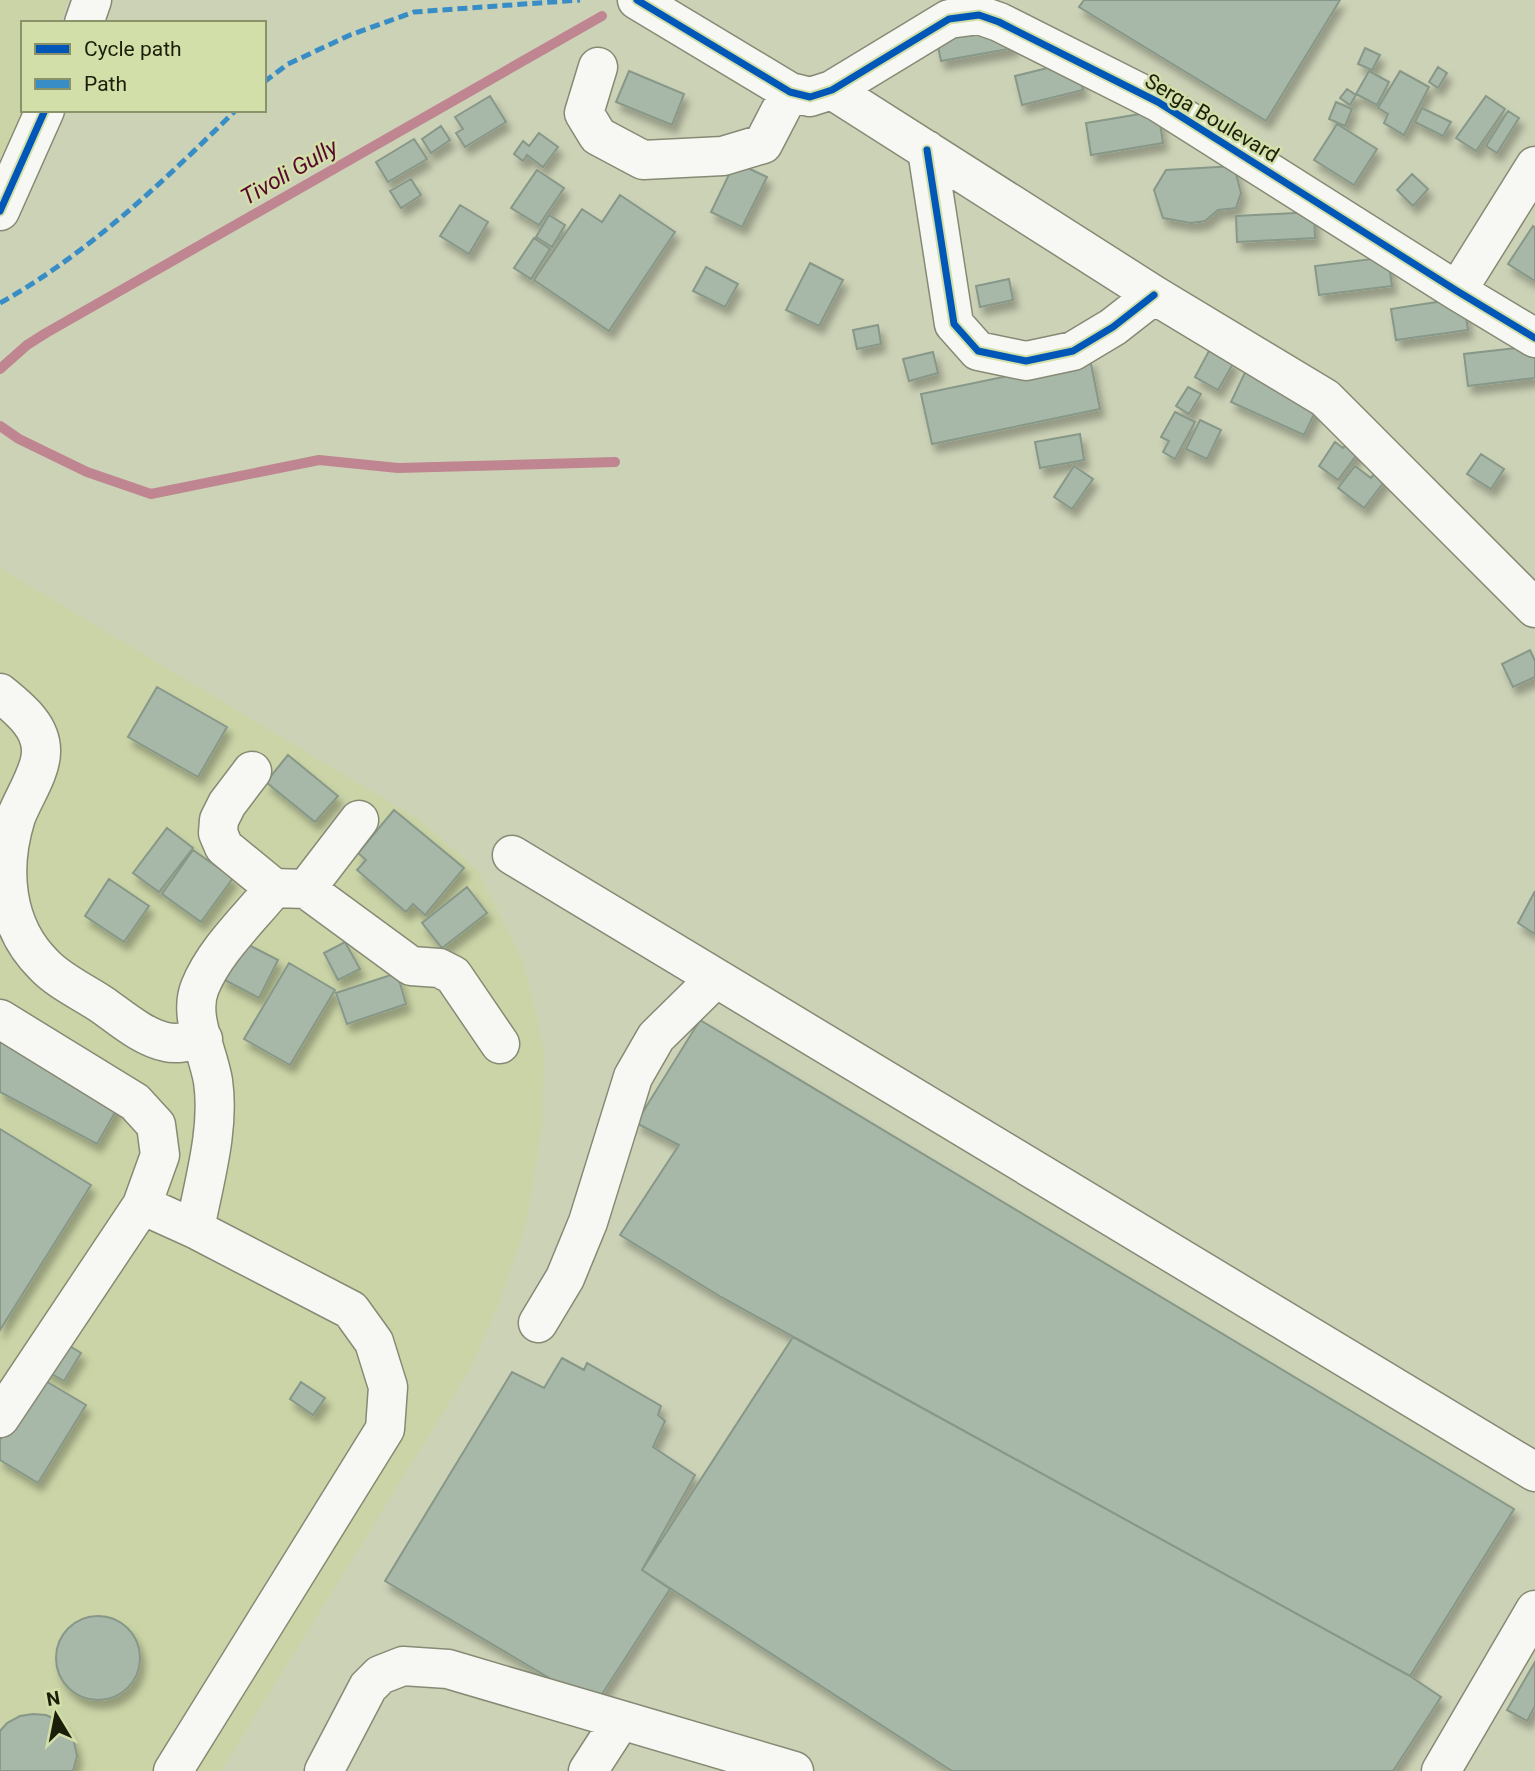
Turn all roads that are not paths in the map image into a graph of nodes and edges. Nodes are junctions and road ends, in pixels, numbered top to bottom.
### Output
1 (92, 0) edge
2 (637, 0) edge
3 (85, 21) edge
4 (598, 67) dead end
5 (832, 90) junction
6 (790, 92) junction
7 (44, 112) edge
8 (927, 150) junction
9 (1535, 166) edge
10 (0, 211) edge
11 (1457, 291) junction
12 (1154, 295) junction
13 (1535, 338) edge
14 (1535, 608) edge
15 (0, 693) edge
16 (251, 771) dead end
17 (359, 820) dead end
18 (512, 855) dead end
19 (290, 888) junction
20 (716, 978) junction
21 (0, 1019) edge
22 (203, 1039) junction
23 (500, 1044) dead end
24 (142, 1205) junction
25 (195, 1229) junction
26 (538, 1323) dead end
27 (0, 1418) edge
28 (1535, 1472) edge
29 (1535, 1610) edge
30 (621, 1720) junction
31 (173, 1771) edge
32 (324, 1771) edge
33 (588, 1771) edge
34 (794, 1771) edge
35 (1441, 1771) edge

1 - 3 street
2 - 6 street, Serga Boulevard
4 - 6 street
5 - 6 street, Serga Boulevard
5 - 8 street
5 - 11 street, Serga Boulevard
7 - 10 street
8 - 12 street
8 - 12 street
9 - 11 street
11 - 13 street, Serga Boulevard
12 - 14 street
15 - 22 street
16 - 19 street
17 - 19 street
18 - 20 street
19 - 22 street
19 - 23 street
20 - 26 street
20 - 28 street
21 - 24 street
22 - 25 street
24 - 25 street
24 - 27 street
25 - 31 street
29 - 35 street
30 - 32 street
30 - 33 street
30 - 34 street

